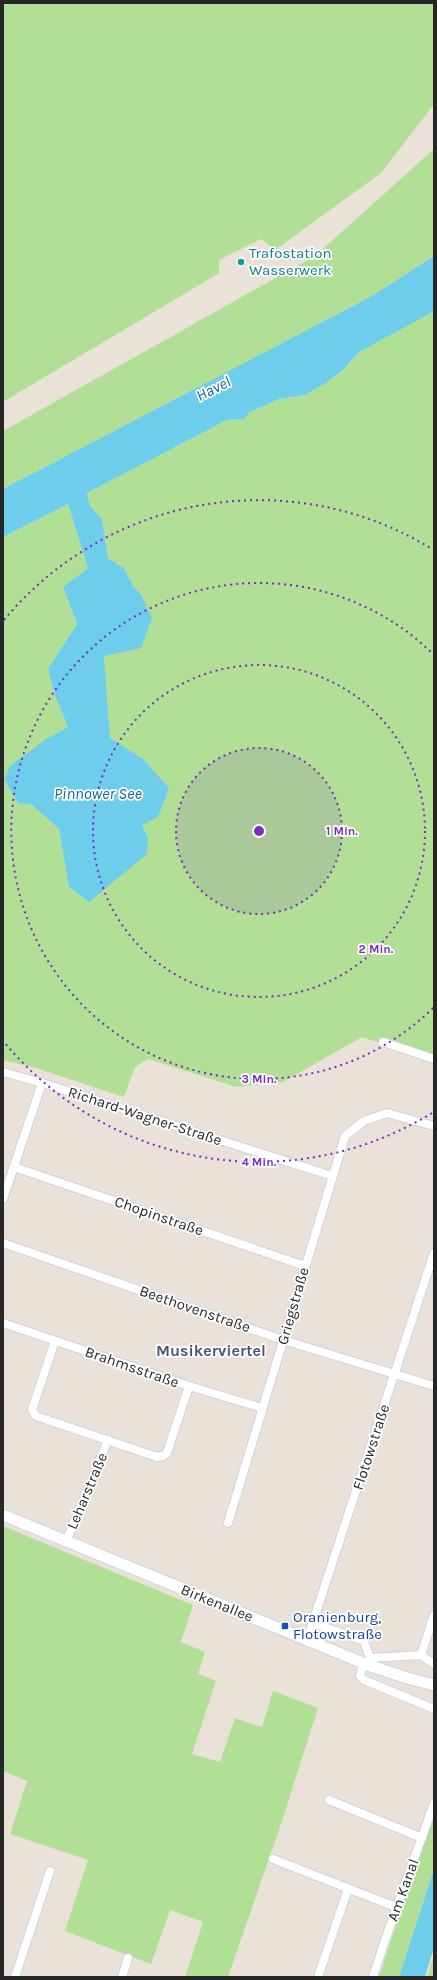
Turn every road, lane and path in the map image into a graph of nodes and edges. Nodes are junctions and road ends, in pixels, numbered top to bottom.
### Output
1 (383, 1042) dead end
2 (434, 1059) edge
3 (3, 1072) edge
4 (42, 1083) junction
5 (434, 1126) edge
6 (14, 1167) junction
7 (332, 1176) junction
8 (3, 1199) edge
9 (3, 1243) edge
10 (434, 1253) edge
11 (305, 1266) junction
12 (3, 1323) edge
13 (283, 1340) junction
14 (55, 1341) junction
15 (396, 1374) junction
16 (189, 1386) junction
17 (434, 1386) edge
18 (262, 1408) junction
19 (108, 1440) junction
20 (3, 1515) edge
21 (228, 1523) dead end
22 (66, 1542) junction
23 (434, 1615) edge
24 (313, 1623) junction
25 (307, 1640) junction
26 (421, 1655) junction
27 (367, 1662) junction
28 (434, 1664) edge
29 (434, 1685) edge
30 (434, 1709) edge
31 (329, 1800) dead end
32 (434, 1804) edge
33 (422, 1838) junction
34 (273, 1859) dead end
35 (50, 1871) dead end
36 (348, 1889) junction
37 (398, 1908) junction
38 (128, 1958) dead end
39 (15, 1977) edge
40 (122, 1977) edge
41 (318, 1977) edge
42 (373, 1977) edge

1 - 2 street
3 - 4 street, Richard-Wagner-Straße
4 - 6 street
4 - 7 street, Richard-Wagner-Straße
5 - 7 street, Griegstraße
6 - 8 street
6 - 11 street, Chopinstraße
7 - 11 street, Griegstraße
9 - 13 street, Beethovenstraße
10 - 15 street, Flotowstraße
11 - 13 street, Griegstraße
12 - 14 street, Brahmsstraße
13 - 15 street, Beethovenstraße
13 - 18 street, Griegstraße
14 - 16 street, Brahmsstraße
14 - 19 street
15 - 17 street, Beethovenstraße
15 - 24 street, Flotowstraße
16 - 18 street, Brahmsstraße
16 - 19 street
18 - 21 street, Griegstraße
19 - 22 street, Leharstraße
20 - 22 street, Birkenallee
22 - 25 street, Birkenallee
23 - 26 street
24 - 25 street, Flotowstraße
24 - 27 street
25 - 27 street, Birkenallee
26 - 27 street
26 - 28 street
27 - 29 street, Birkenallee
27 - 30 street
31 - 33 street
32 - 33 street, Am Kanal
33 - 37 street, Am Kanal
34 - 36 street
35 - 39 street
36 - 37 street
36 - 41 street
37 - 42 street, Am Kanal
38 - 40 street

